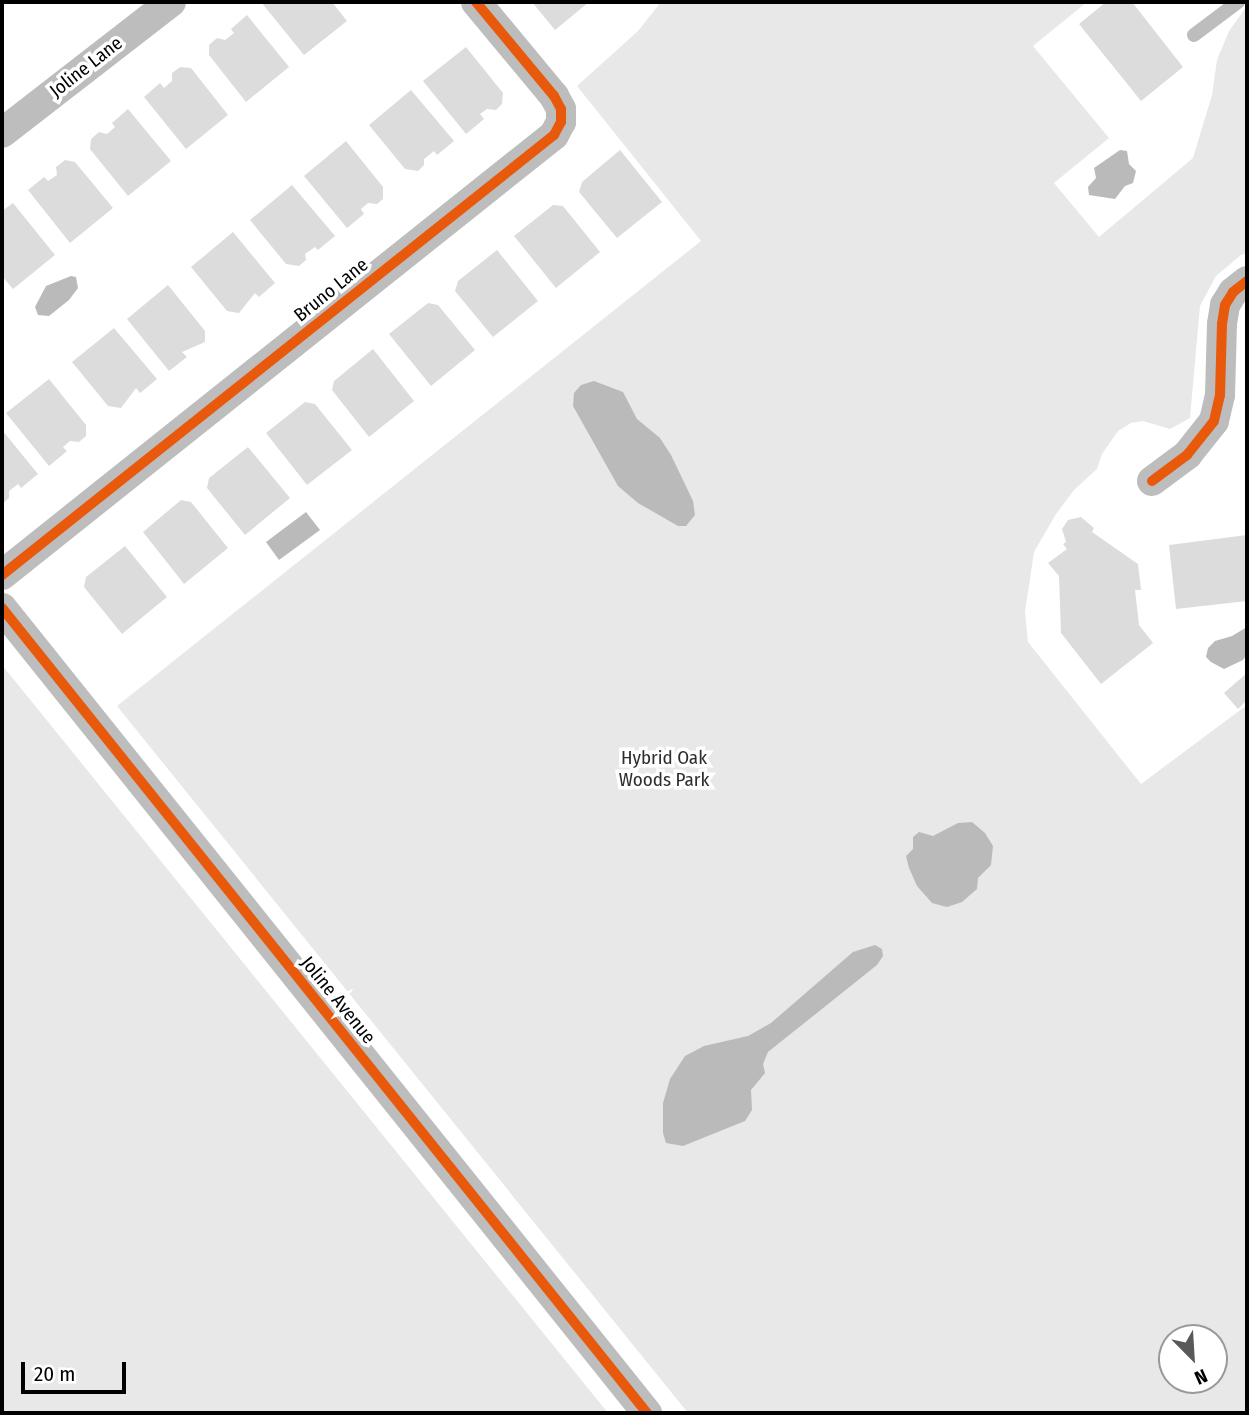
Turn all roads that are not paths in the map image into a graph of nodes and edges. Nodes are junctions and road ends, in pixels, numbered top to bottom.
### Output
1 (171, 2) edge
2 (476, 2) edge
3 (1238, 2) edge
4 (1194, 35) dead end
5 (2, 133) edge
6 (1247, 281) edge
7 (1152, 481) dead end
8 (2, 575) edge
9 (2, 608) edge
10 (647, 1413) edge

1 - 5 street, Joline Lane
2 - 8 street, Bruno Lane
3 - 4 lane
6 - 7 street
9 - 10 street, Joline Avenue

